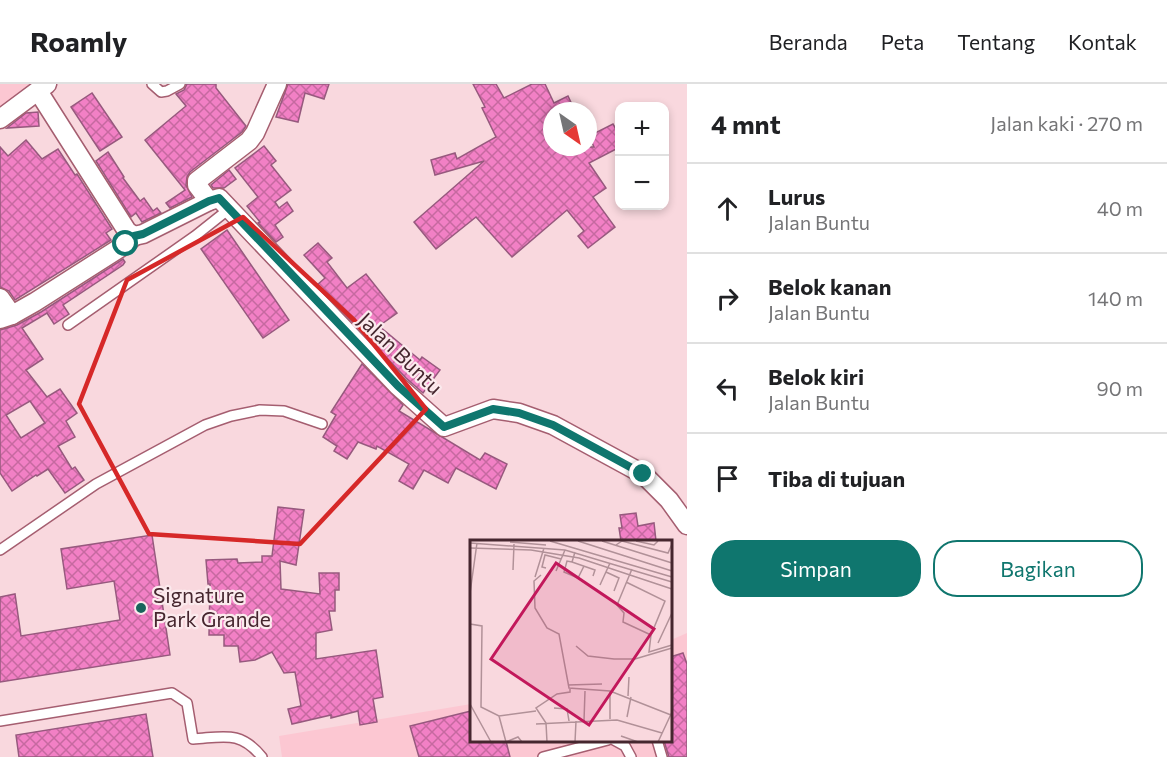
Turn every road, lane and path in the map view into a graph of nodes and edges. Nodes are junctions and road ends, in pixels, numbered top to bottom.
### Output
1 (152, 84) edge
2 (180, 84) edge
3 (277, 84) edge
4 (42, 87) edge
5 (0, 119) edge
6 (209, 201) junction
7 (229, 209) junction
8 (134, 236) junction
9 (0, 298) edge
10 (6, 317) edge
11 (68, 325) dead end
12 (322, 424) dead end
13 (687, 525) edge
14 (0, 550) edge
15 (0, 721) edge
16 (604, 742) edge
17 (616, 742) edge
18 (657, 742) edge
19 (262, 757) edge
20 (543, 757) edge
21 (631, 757) edge
22 (662, 757) edge

1 - 2 lane
3 - 6 street
4 - 5 street
4 - 8 street
6 - 7 street, Jalan Buntu
6 - 8 street
7 - 11 lane
7 - 13 street, Jalan Buntu
8 - 10 street
9 - 10 street
12 - 14 lane
15 - 19 lane
16 - 20 lane
17 - 21 lane
18 - 22 lane

